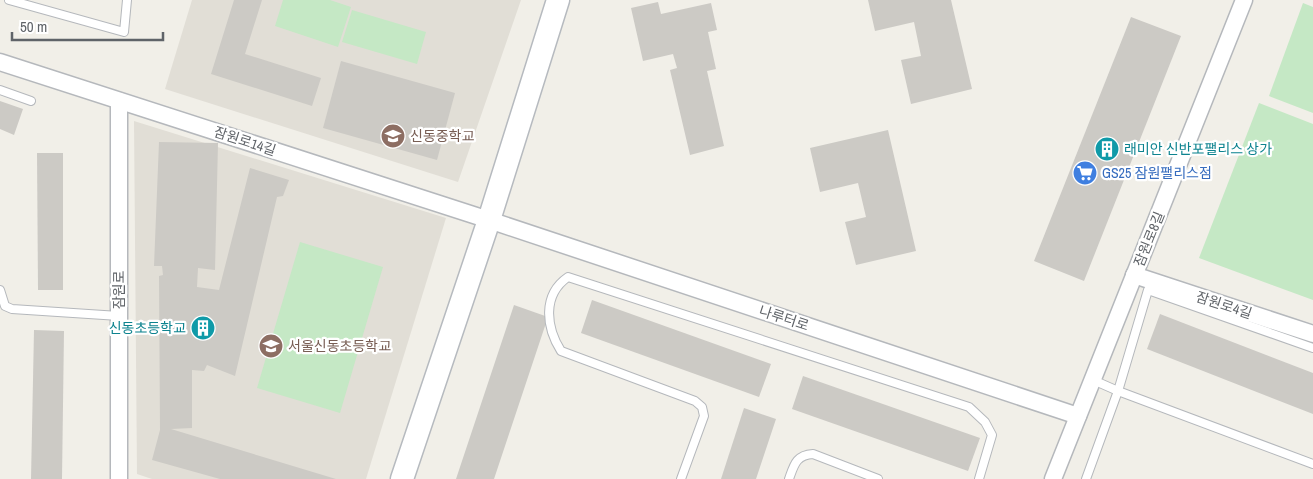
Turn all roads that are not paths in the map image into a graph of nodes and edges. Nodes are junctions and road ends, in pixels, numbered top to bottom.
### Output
1 (9, 0) edge
2 (127, 0) edge
3 (558, 0) edge
4 (1244, 0) edge
5 (0, 62) edge
6 (0, 90) edge
7 (30, 101) dead end
8 (119, 101) junction
9 (489, 220) junction
10 (1134, 275) junction
11 (0, 290) edge
12 (119, 316) junction
13 (1313, 334) edge
14 (1313, 348) edge
15 (1093, 380) junction
16 (1118, 391) junction
17 (1078, 416) junction
18 (1313, 464) edge
19 (119, 479) edge
20 (402, 479) edge
21 (681, 479) edge
22 (789, 479) edge
23 (878, 479) edge
24 (980, 479) edge
25 (1053, 479) edge
26 (1086, 479) edge

1 - 2 lane
3 - 9 main road
4 - 10 street, 잠원로8길
5 - 8 street, 잠원로14길
6 - 7 lane
8 - 9 street, 잠원로14길
8 - 12 street, 잠원로
9 - 17 street, 나루터로
9 - 20 main road
10 - 13 street, 잠원로4길
10 - 15 street, 잠원로8길
11 - 12 lane
12 - 19 street, 잠원로
14 - 16 lane
15 - 16 lane
15 - 17 street, 잠원로8길
16 - 18 lane
16 - 26 lane
17 - 25 street, 잠원로8길
21 - 24 lane
22 - 23 lane

